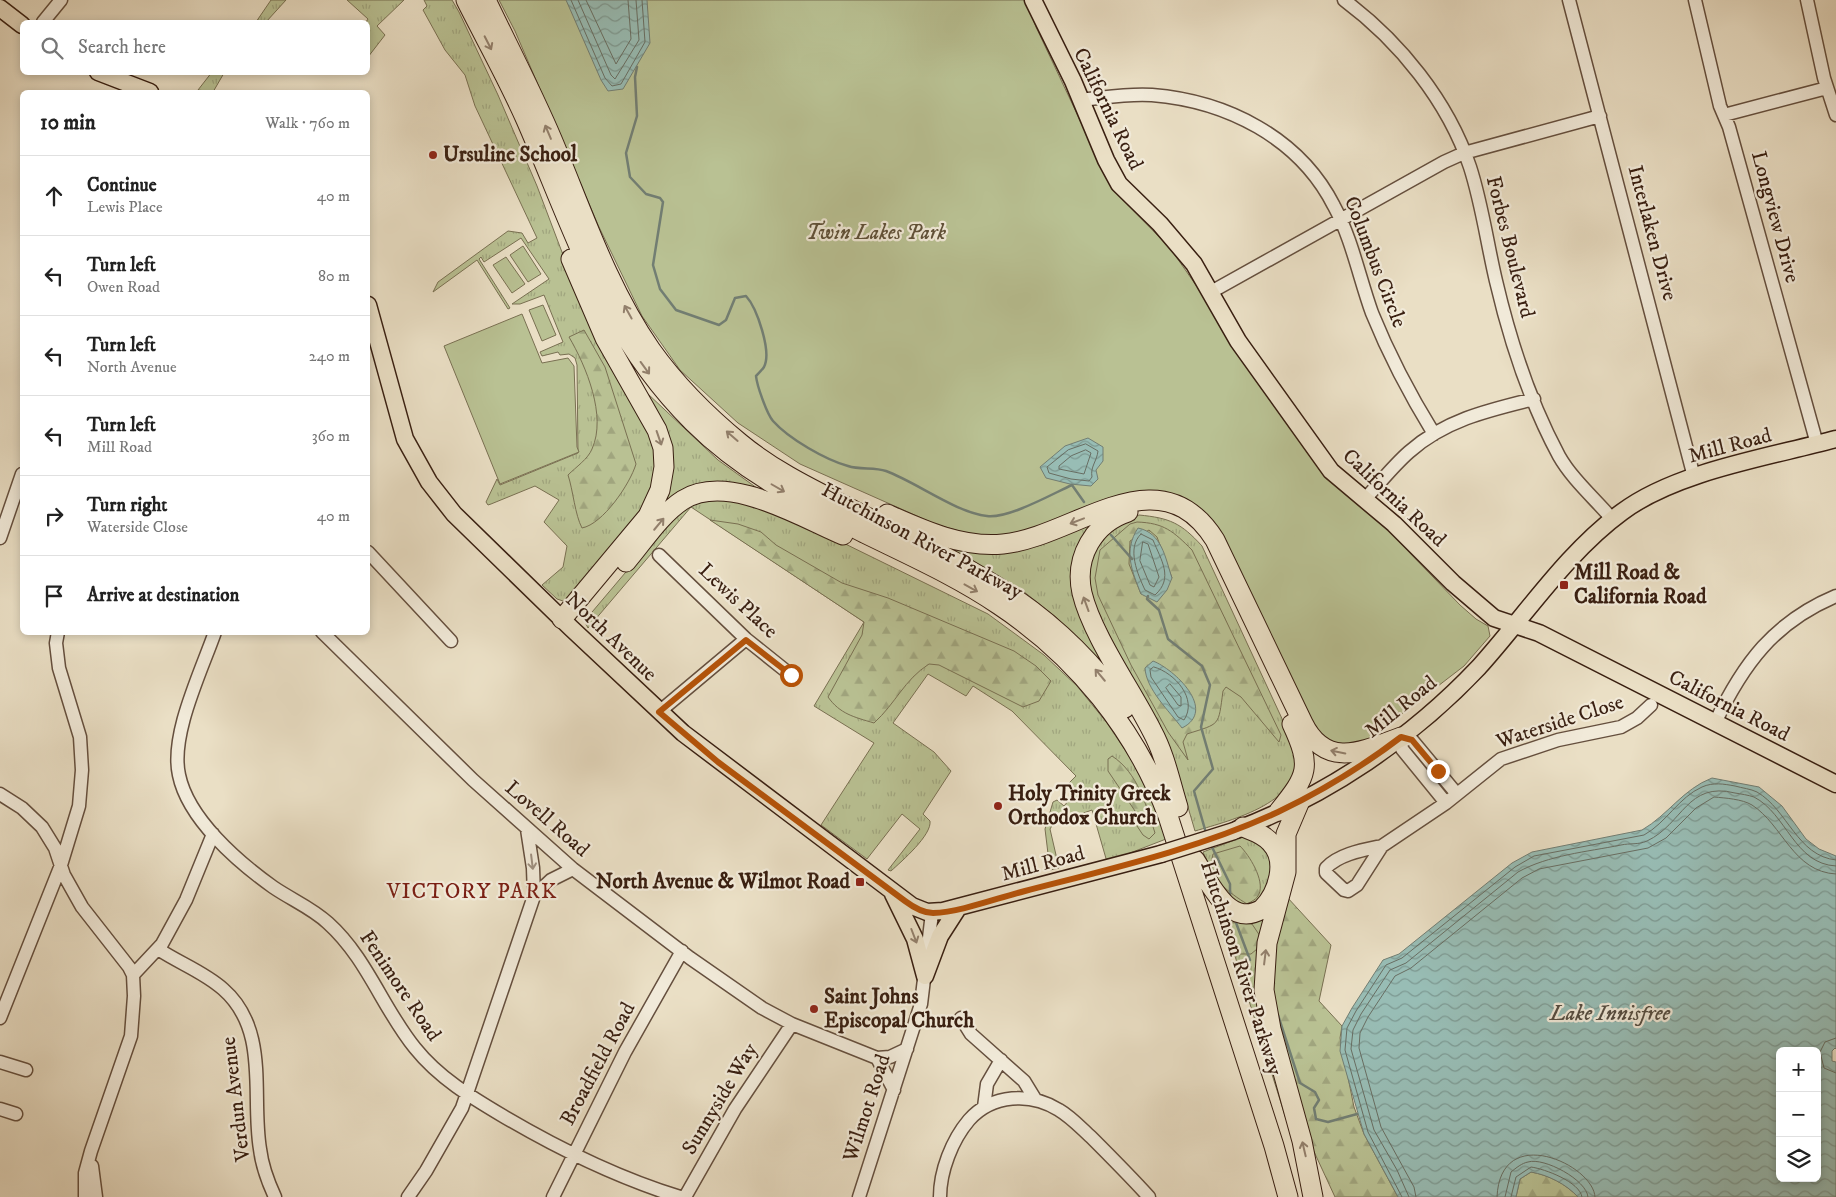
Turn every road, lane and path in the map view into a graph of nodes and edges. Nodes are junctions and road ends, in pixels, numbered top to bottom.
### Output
1 (62, 0) edge
2 (466, 0) edge
3 (486, 0) edge
4 (1033, 0) edge
5 (1344, 0) edge
6 (1570, 0) edge
7 (1695, 0) edge
8 (1807, 0) edge
9 (0, 8) edge
10 (45, 20) edge
11 (20, 23) edge
12 (106, 75) edge
13 (1828, 88) junction
14 (145, 90) edge
15 (1080, 100) junction
16 (519, 104) junction
17 (1724, 115) junction
18 (1836, 115) edge
19 (1600, 116) junction
20 (1464, 153) junction
21 (1341, 220) junction
22 (1212, 292) junction
23 (371, 336) edge
24 (1534, 399) junction
25 (1434, 434) junction
26 (1836, 439) edge
27 (1817, 444) junction
28 (756, 456) junction
29 (1694, 476) junction
30 (20, 480) edge
31 (1364, 499) junction
32 (1613, 520) junction
33 (0, 538) edge
34 (370, 554) edge
35 (659, 555) dead end
36 (928, 565) junction
37 (1836, 596) edge
38 (566, 624) junction
39 (1515, 625) junction
40 (58, 635) edge
41 (214, 635) edge
42 (325, 635) edge
43 (746, 640) junction
44 (452, 641) dead end
45 (791, 675) dead end
46 (1651, 705) dead end
47 (659, 712) junction
48 (1715, 723) junction
49 (1401, 737) junction
50 (1434, 766) junction
51 (1423, 774) junction
52 (1836, 784) edge
53 (1456, 793) junction
54 (0, 794) edge
55 (1300, 801) junction
56 (1446, 803) junction
57 (1178, 807) junction
58 (1279, 811) junction
59 (527, 829) junction
60 (1239, 829) junction
61 (213, 834) junction
62 (1382, 846) dead end
63 (1195, 860) junction
64 (60, 865) junction
65 (574, 869) junction
66 (892, 892) junction
67 (534, 896) junction
68 (958, 908) junction
69 (932, 913) junction
70 (158, 949) junction
71 (682, 951) junction
72 (133, 975) junction
73 (925, 976) junction
74 (0, 1018) edge
75 (961, 1018) dead end
76 (792, 1024) junction
77 (907, 1049) junction
78 (877, 1058) junction
79 (1001, 1060) junction
80 (0, 1062) edge
81 (26, 1070) dead end
82 (894, 1090) junction
83 (466, 1094) junction
84 (1035, 1099) junction
85 (984, 1107) junction
86 (0, 1109) edge
87 (16, 1114) dead end
88 (91, 1151) junction
89 (573, 1155) junction
90 (84, 1197) edge
91 (96, 1197) edge
92 (275, 1197) edge
93 (408, 1197) edge
94 (553, 1197) edge
95 (680, 1197) edge
96 (684, 1197) edge
97 (859, 1197) edge
98 (940, 1197) edge
99 (1149, 1197) edge
100 (1288, 1197) edge
101 (1300, 1197) edge
102 (1313, 1197) edge

1 - 10 street
2 -> 16 highway, Hutchinson River Parkway
28 -> 3 highway, Hutchinson River Parkway
4 - 15 main road, California Road
5 - 20 street, Forbes Boulevard
6 - 19 street, Interlaken Drive
7 - 17 street, Longview Drive
8 - 13 street
9 - 11 main road
12 - 14 main road
13 - 17 street
13 - 18 street
15 - 21 street, Columbus Circle
15 - 22 main road, California Road
16 -> 36 highway, Hutchinson River Parkway
16 -> 38 highway
17 - 27 street, Longview Drive
19 - 20 street
19 - 29 street, Interlaken Drive
20 - 21 street
20 - 24 street, Forbes Boulevard
21 - 22 street
21 - 25 street, Columbus Circle
22 - 31 main road, California Road
23 - 38 main road, North Avenue
24 - 25 street
24 - 32 street, Forbes Boulevard
25 - 31 street
26 - 27 main road, Mill Road
27 - 29 main road, Mill Road
49 -> 28 highway
57 -> 28 highway, Hutchinson River Parkway
29 - 32 main road, Mill Road
30 - 33 street
31 - 39 main road, California Road
32 - 39 main road, Mill Road
34 - 44 street
35 - 43 street, Lewis Place
38 -> 36 highway
36 -> 100 highway, Hutchinson River Parkway
37 - 48 street
38 - 47 main road, North Avenue
39 - 48 main road, California Road
39 - 49 main road, Mill Road
40 - 64 street
41 - 61 street, Fenimore Road
42 - 59 street, Lovell Road
43 - 45 street, Lewis Place
43 - 47 street
46 - 53 street, Waterside Close
47 - 66 main road, North Avenue
48 - 52 main road, California Road
49 - 50 street
49 - 51 street
49 - 55 main road, Mill Road
50 - 51 street
50 - 53 street
51 - 56 street
53 - 56 street, Waterside Close
54 - 64 street
55 - 58 main road, Mill Road
102 -> 55 highway
56 - 62 street, Waterside Close
57 -> 58 highway
57 - 63 highway, Hutchinson River Parkway
58 - 60 main road, Mill Road
59 - 65 street, Lovell Road
59 -> 67 street
60 - 63 highway
60 - 68 main road, Mill Road, bridge
61 - 70 street
61 - 83 street, Fenimore Road
63 - 101 highway, Hutchinson River Parkway
64 - 72 street
64 - 74 street
65 - 67 street
65 - 71 street, Lovell Road
66 - 69 main road, North Avenue
66 -> 73 main road
67 - 83 street
68 - 69 main road, Mill Road
68 - 73 main road
69 - 73 street, Wilmot Road
70 - 72 street
70 - 92 street, Verdun Avenue
71 - 76 street, Lovell Road
71 - 89 street, Broadfield Road
72 - 88 street
73 - 77 street, Wilmot Road
75 - 79 street
76 - 78 street, Lovell Road
76 - 96 street, Sunnyside Way
77 - 78 street
77 - 82 street, Wilmot Road
78 - 82 street
79 - 84 street
79 - 85 street
80 - 81 street
82 - 97 street, Wilmot Road
83 - 89 street, Fenimore Road
83 - 93 street
84 - 85 street
84 - 99 street
85 - 98 street
86 - 87 street
88 - 90 street
88 - 91 street
89 - 94 street, Broadfield Road
89 - 95 street, Fenimore Road

